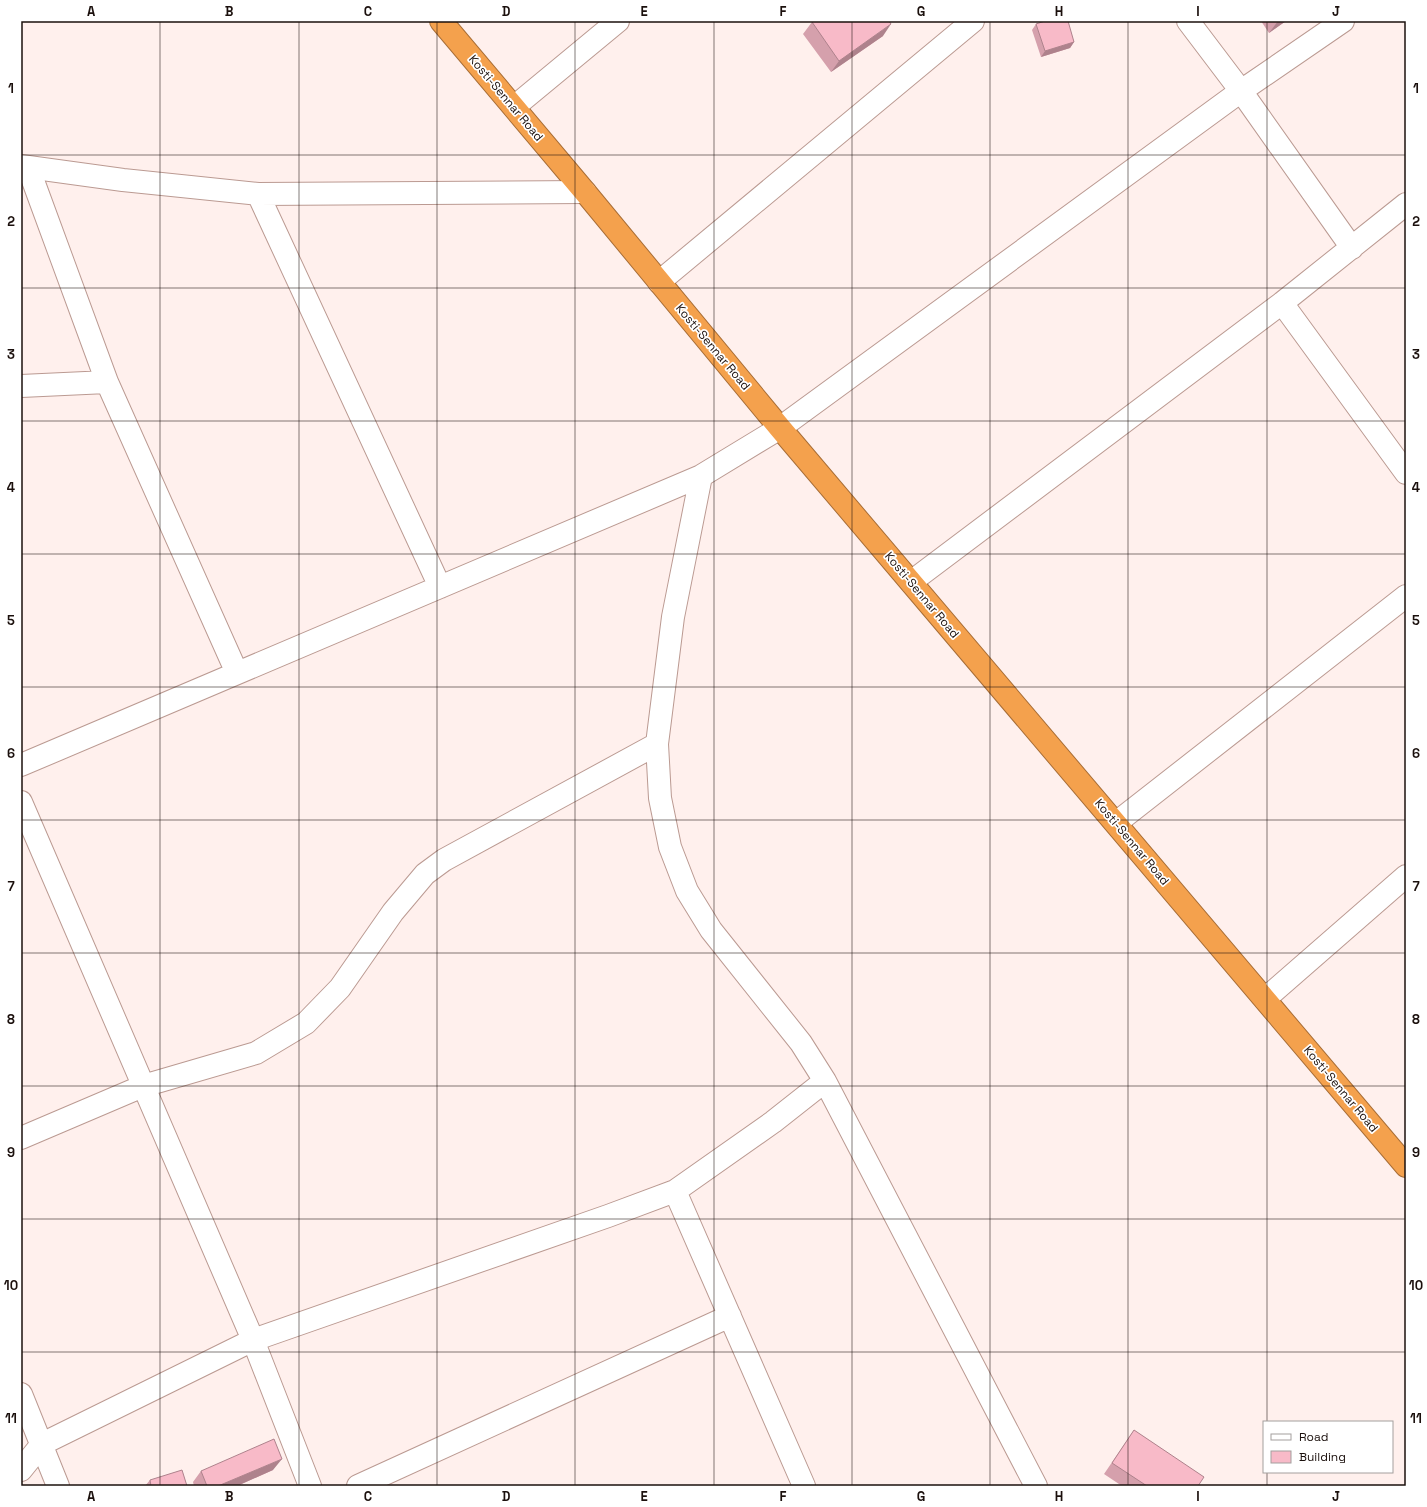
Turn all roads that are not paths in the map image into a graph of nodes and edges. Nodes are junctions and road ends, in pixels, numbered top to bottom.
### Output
1 (441, 21) edge
2 (618, 21) edge
3 (973, 21) edge
4 (1188, 21) edge
5 (1343, 21) edge
6 (1241, 91) junction
7 (514, 107) junction
8 (25, 167) edge
9 (585, 192) junction
10 (258, 194) junction
11 (1406, 204) edge
12 (1352, 248) junction
13 (660, 282) junction
14 (1282, 303) junction
15 (107, 382) junction
16 (21, 386) edge
17 (780, 428) junction
18 (1406, 473) edge
19 (701, 476) junction
20 (911, 582) junction
21 (440, 587) junction
22 (1406, 596) edge
23 (237, 673) junction
24 (657, 744) junction
25 (21, 765) edge
26 (21, 802) edge
27 (1116, 823) junction
28 (1406, 876) edge
29 (1265, 999) junction
30 (825, 1081) junction
31 (143, 1086) junction
32 (21, 1138) edge
33 (1404, 1160) edge
34 (675, 1191) junction
35 (730, 1316) junction
36 (253, 1340) junction
37 (21, 1394) edge
38 (42, 1444) junction
39 (21, 1470) edge
40 (58, 1486) edge
41 (310, 1486) edge
42 (358, 1486) edge
43 (804, 1486) edge
44 (1036, 1486) edge

1 - 7 highway, Kosti-Sennar Road
2 - 7 street
3 - 13 street
4 - 6 street
5 - 6 street
6 - 12 street
6 - 17 street
7 - 9 highway, Kosti-Sennar Road
8 - 10 street
8 - 15 street
9 - 10 street
9 - 13 highway, Kosti-Sennar Road
10 - 21 street
11 - 12 street
12 - 14 street
13 - 17 highway, Kosti-Sennar Road
14 - 18 street
14 - 20 street
15 - 16 street
15 - 23 street
17 - 19 street
17 - 20 highway, Kosti-Sennar Road
19 - 21 street
19 - 24 street
20 - 27 highway, Kosti-Sennar Road
21 - 23 street
22 - 27 street
23 - 25 street
24 - 30 street
24 - 31 street
26 - 31 street
27 - 29 highway, Kosti-Sennar Road
28 - 29 street
29 - 33 highway, Kosti-Sennar Road
30 - 34 street
30 - 44 street
31 - 32 street
31 - 36 street
34 - 35 street
34 - 36 street
35 - 42 street
35 - 43 street
36 - 38 street
36 - 41 street
37 - 38 street
38 - 39 street
38 - 40 street

